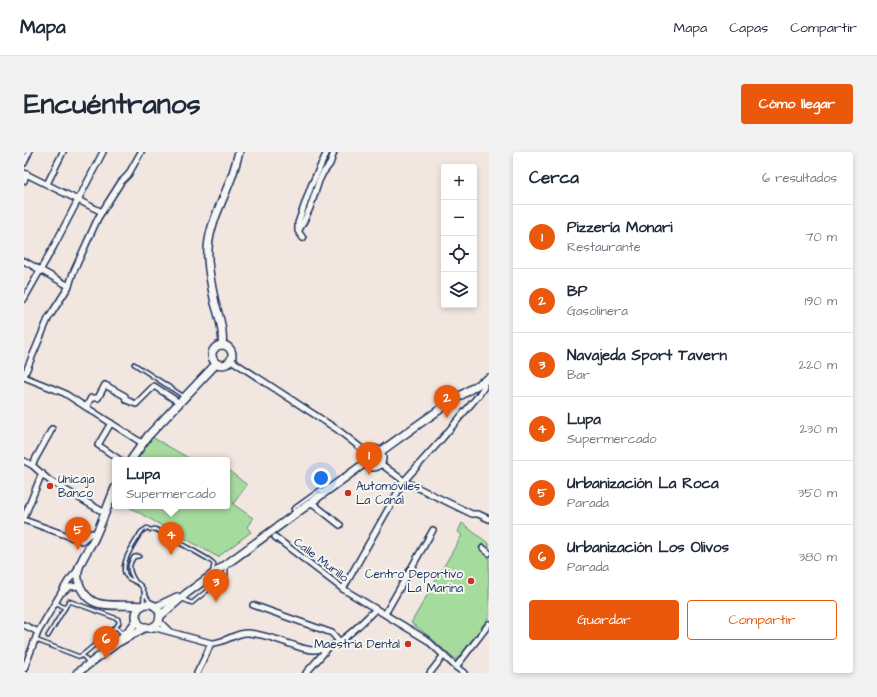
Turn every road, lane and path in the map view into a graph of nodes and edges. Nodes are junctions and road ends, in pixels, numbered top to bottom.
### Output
1 (30, 152) edge
2 (63, 152) edge
3 (103, 152) edge
4 (141, 152) edge
5 (239, 152) edge
6 (326, 152) edge
7 (334, 152) edge
8 (24, 163) edge
9 (26, 173) edge
10 (24, 181) edge
11 (47, 184) junction
12 (78, 200) junction
13 (102, 212) junction
14 (298, 231) junction
15 (303, 238) dead end
16 (24, 261) edge
17 (40, 270) junction
18 (70, 286) junction
19 (24, 299) edge
20 (222, 345) junction
21 (231, 360) junction
22 (134, 364) dead end
23 (216, 364) junction
24 (24, 377) edge
25 (487, 379) edge
26 (182, 400) junction
27 (86, 407) junction
28 (111, 423) junction
29 (52, 429) dead end
30 (142, 443) junction
31 (366, 452) junction
32 (380, 452) junction
33 (116, 457) edge
34 (133, 457) edge
35 (24, 461) edge
36 (365, 463) junction
37 (381, 464) junction
38 (32, 465) junction
39 (42, 473) junction
40 (404, 481) junction
41 (324, 493) junction
42 (112, 496) edge
43 (311, 502) junction
44 (106, 512) junction
45 (296, 514) junction
46 (489, 518) edge
47 (24, 519) edge
48 (340, 525) dead end
49 (433, 530) dead end
50 (97, 534) junction
51 (274, 537) dead end
52 (483, 548) dead end
53 (489, 553) edge
54 (139, 556) dead end
55 (226, 564) junction
56 (211, 575) junction
57 (75, 578) junction
58 (135, 582) junction
59 (80, 586) junction
60 (342, 589) junction
61 (144, 592) junction
62 (187, 593) junction
63 (60, 594) junction
64 (180, 598) junction
65 (56, 602) junction
66 (125, 605) junction
67 (253, 605) dead end
68 (143, 606) junction
69 (154, 606) junction
70 (65, 608) junction
71 (376, 609) junction
72 (385, 614) junction
73 (137, 616) junction
74 (159, 619) junction
75 (24, 624) edge
76 (489, 624) edge
77 (116, 627) junction
78 (149, 627) junction
79 (38, 632) junction
80 (170, 632) junction
81 (124, 635) junction
82 (48, 636) dead end
83 (35, 639) junction
84 (340, 641) junction
85 (117, 643) junction
86 (210, 643) junction
87 (329, 647) junction
88 (313, 650) junction
89 (82, 655) junction
90 (444, 656) junction
91 (316, 662) junction
92 (90, 664) junction
93 (456, 667) junction
94 (24, 669) edge
95 (77, 673) edge
96 (197, 673) edge
97 (306, 673) edge
98 (430, 673) edge
99 (464, 673) edge

1 - 8 street
2 - 11 street
3 - 12 street
4 - 13 street
5 - 20 main road
6 - 14 street
7 - 14 street
9 - 10 street
9 - 11 street
11 - 12 street
12 - 13 street
12 - 17 street
13 - 18 street
14 - 15 street
16 - 17 street
17 - 18 street
17 - 19 street
18 - 24 street
20 - 21 main road
20 - 23 main road
21 - 23 main road
21 - 31 street
22 - 26 lane
23 - 26 main road
24 - 27 street
25 - 32 main road
25 - 40 street
26 - 27 street
26 - 30 main road
27 - 28 street
28 - 30 street
28 - 33 street
29 - 38 street
30 - 34 main road
31 - 32 main road
31 - 36 main road
32 - 37 main road
35 - 38 street
36 - 37 main road
36 - 41 main road
37 - 40 street
38 - 39 street
39 - 44 street
39 - 47 street
40 - 46 street
40 - 60 street
41 - 43 main road
41 - 45 lane
42 - 44 main road
43 - 45 main road
43 - 48 street
44 - 50 main road
45 - 55 main road
47 - 50 street
49 - 72 street
50 - 57 main road
51 - 60 street, Calle Murillo
52 - 53 street
54 - 58 lane
55 - 56 main road
55 - 64 lane
56 - 58 lane
56 - 62 main road
57 - 59 main road
57 - 63 street
58 - 61 lane
59 - 63 street
59 - 66 main road
60 - 71 street, Calle Murillo
61 - 68 lane
61 - 69 lane
62 - 64 main road
62 - 69 main road
63 - 65 street
64 - 74 main road
65 - 70 lane
65 - 79 street
66 - 68 main road
66 - 73 main road
67 - 84 street
68 - 69 main road
68 - 73 main road
69 - 74 main road
70 - 77 lane
70 - 82 lane
71 - 72 street, Calle Murillo
71 - 84 street
72 - 90 street, Calle Murillo
73 - 78 main road
73 - 81 main road
74 - 78 main road
74 - 80 street
75 - 79 street
76 - 93 street
77 - 81 lane
77 - 89 lane
78 - 80 street
78 - 85 main road
79 - 83 street
80 - 86 street
81 - 85 main road
83 - 89 lane
83 - 94 street
84 - 87 street
85 - 92 main road
86 - 88 street
86 - 96 street
87 - 88 street
87 - 91 street
88 - 91 street
89 - 92 lane
90 - 93 street, Calle Murillo
90 - 98 street
91 - 97 street
92 - 95 main road
93 - 99 street, Calle Murillo

